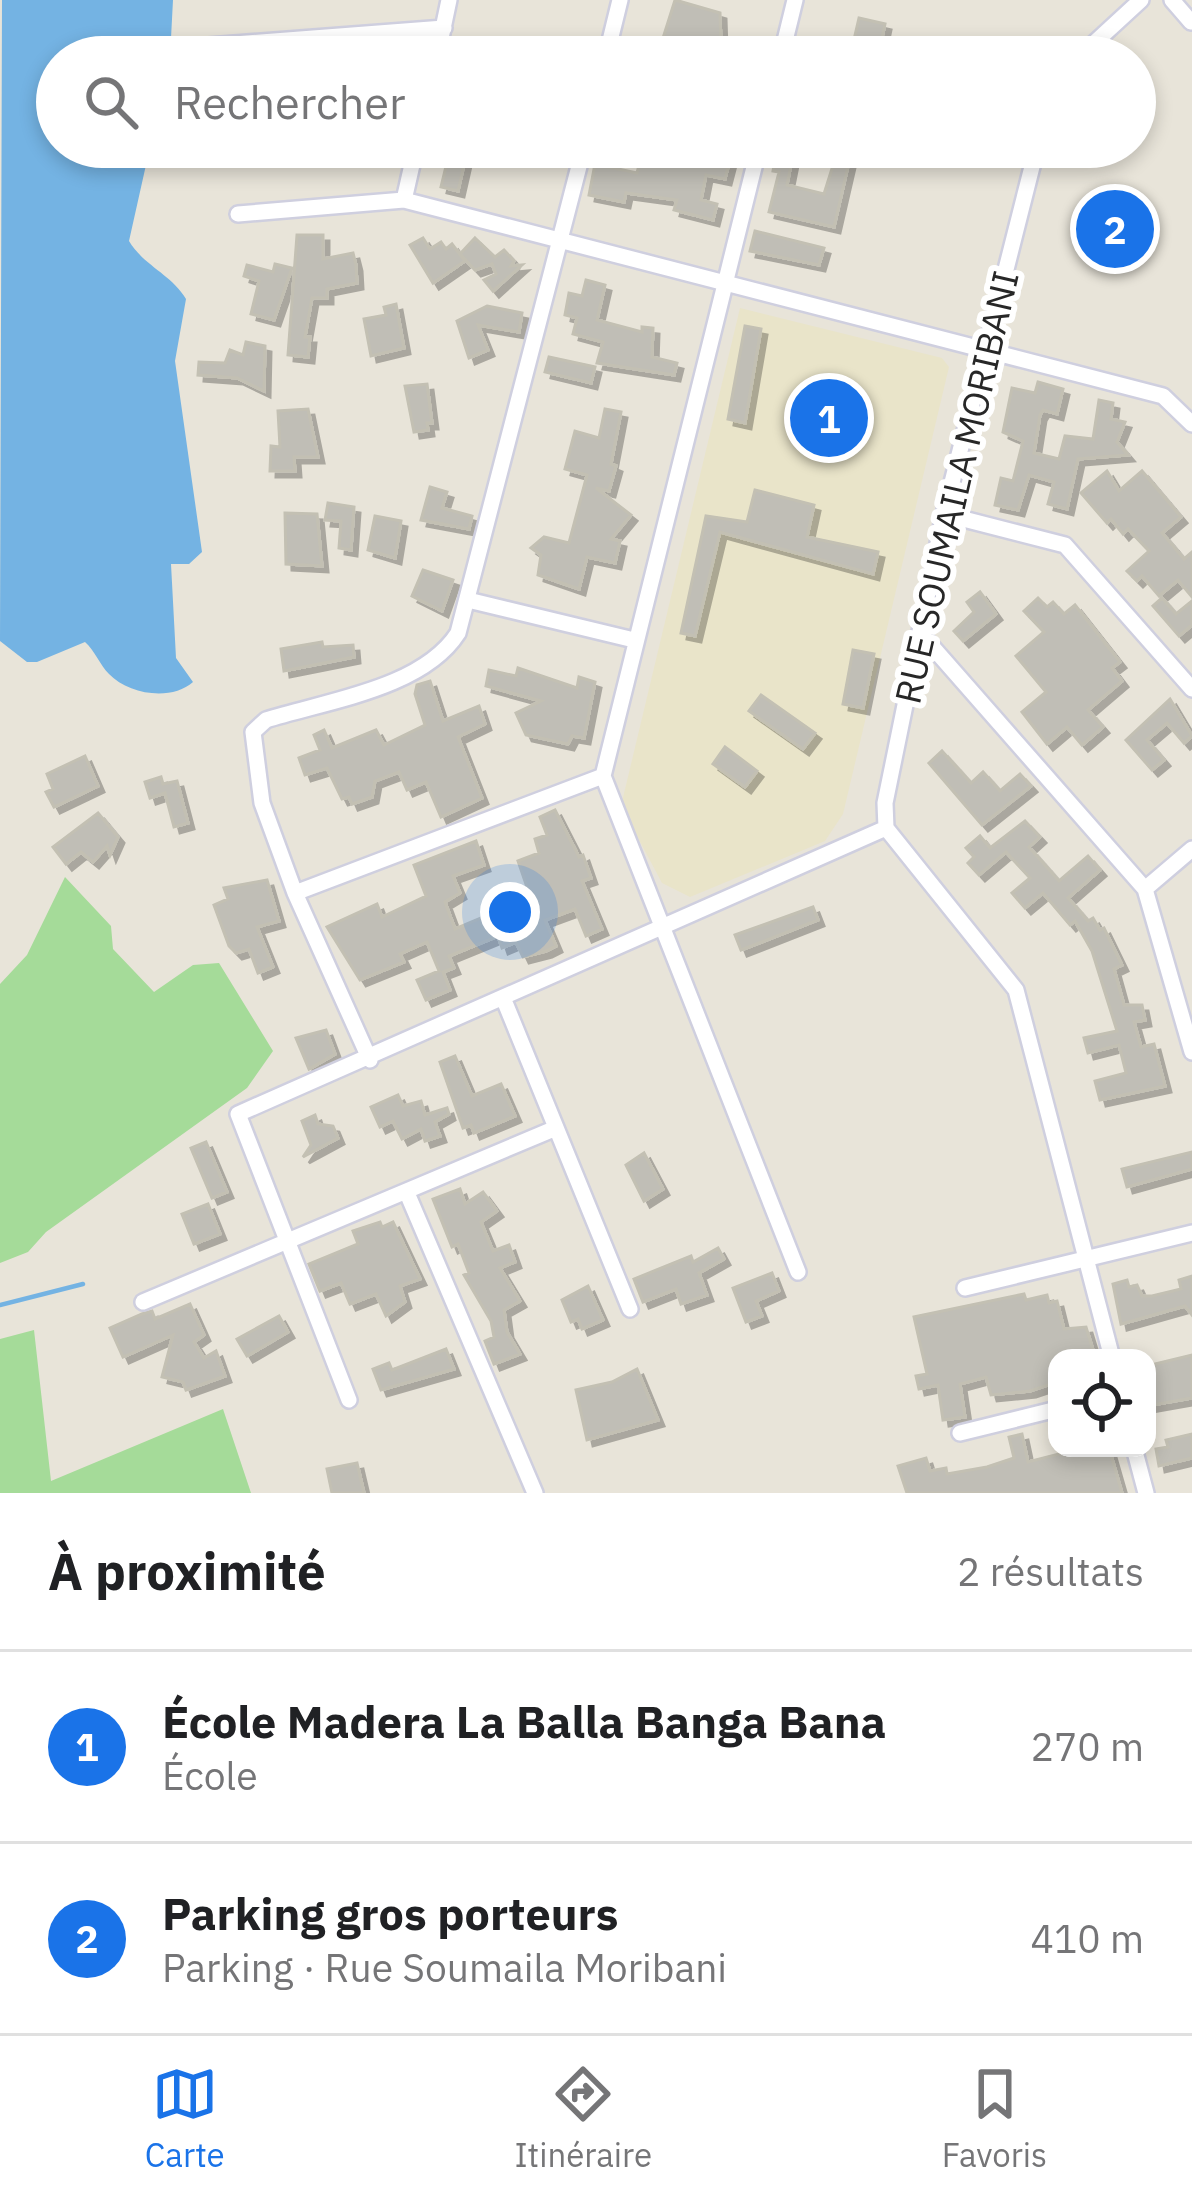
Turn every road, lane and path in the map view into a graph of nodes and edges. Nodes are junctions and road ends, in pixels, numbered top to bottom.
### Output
1 (449, 0) edge
2 (620, 0) edge
3 (795, 0) edge
4 (1141, 0) edge
5 (1172, 0) edge
6 (1190, 22) edge
7 (444, 28) junction
8 (339, 36) edge
9 (442, 36) edge
10 (611, 36) edge
11 (786, 36) edge
12 (1102, 36) edge
13 (411, 168) edge
14 (579, 168) edge
15 (754, 168) edge
16 (1031, 168) edge
17 (404, 200) junction
18 (238, 214) dead end
19 (561, 241) junction
20 (726, 283) junction
21 (985, 350) junction
22 (1192, 424) edge
23 (944, 514) junction
24 (468, 600) junction
25 (922, 634) junction
26 (634, 640) junction
27 (1192, 689) edge
28 (604, 776) junction
29 (886, 828) junction
30 (1192, 849) edge
31 (1145, 889) junction
32 (295, 893) junction
33 (663, 931) junction
34 (504, 1000) junction
35 (1192, 1052) edge
36 (370, 1060) junction
37 (556, 1128) junction
38 (406, 1192) junction
39 (1192, 1233) edge
40 (285, 1241) junction
41 (1087, 1258) junction
42 (798, 1272) dead end
43 (965, 1288) dead end
44 (142, 1301) dead end
45 (630, 1309) dead end
46 (1110, 1349) edge
47 (350, 1400) dead end
48 (1048, 1411) edge
49 (961, 1433) dead end
50 (1136, 1457) edge
51 (535, 1493) edge
52 (1145, 1493) edge

1 - 7 street
2 - 10 street
3 - 11 street
4 - 12 street
5 - 6 street
7 - 8 street
7 - 9 street
13 - 17 street
14 - 19 street
15 - 20 street
16 - 21 street, RUE SOUMAILA MORIBANI
17 - 18 street
17 - 19 street
19 - 20 street
19 - 24 street
20 - 21 street
20 - 26 street
21 - 22 street
21 - 23 street, RUE SOUMAILA MORIBANI
23 - 25 street, RUE SOUMAILA MORIBANI
23 - 27 street
24 - 26 street
24 - 32 street
25 - 29 street, RUE SOUMAILA MORIBANI
25 - 31 street
26 - 28 street
28 - 32 street
28 - 33 street
29 - 33 street
29 - 41 street
30 - 31 street
31 - 35 street
32 - 36 street
33 - 34 street
33 - 42 street
34 - 36 street
34 - 37 street
36 - 40 street
37 - 38 street
37 - 45 street
38 - 40 street
38 - 51 street
39 - 41 street
40 - 44 street
40 - 47 street
41 - 43 street
41 - 46 street
48 - 49 street
50 - 52 street

